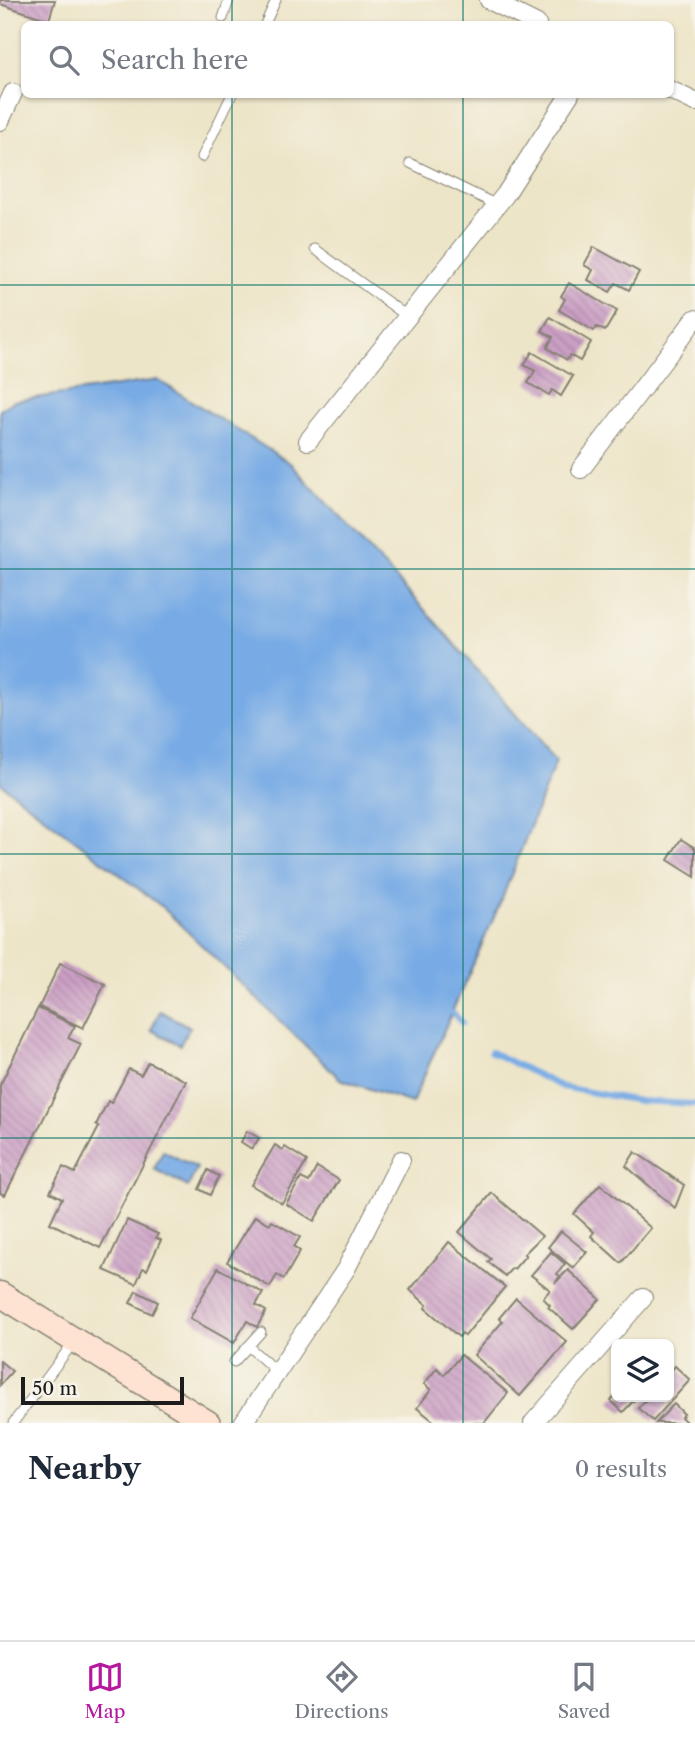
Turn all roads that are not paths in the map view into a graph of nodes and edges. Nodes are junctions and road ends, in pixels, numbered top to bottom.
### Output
1 (229, 0) edge
2 (276, 0) edge
3 (489, 0) edge
4 (223, 18) dead end
5 (266, 21) edge
6 (531, 21) edge
7 (674, 92) edge
8 (13, 93) dead end
9 (230, 98) edge
10 (567, 98) edge
11 (695, 102) edge
12 (0, 121) edge
13 (202, 157) dead end
14 (410, 163) dead end
15 (497, 205) junction
16 (315, 248) dead end
17 (408, 317) junction
18 (695, 319) edge
19 (308, 441) dead end
20 (581, 469) dead end
21 (401, 1160) dead end
22 (0, 1294) edge
23 (643, 1298) dead end
24 (261, 1332) dead end
25 (74, 1342) junction
26 (248, 1346) junction
27 (234, 1362) dead end
28 (276, 1372) junction
29 (13, 1423) edge
30 (208, 1423) edge
31 (243, 1423) edge
32 (533, 1423) edge

1 - 4 lane
2 - 5 lane
3 - 6 street
7 - 11 street
8 - 12 street
9 - 13 lane
10 - 15 street
14 - 15 lane
15 - 17 street
16 - 17 lane
17 - 19 street
18 - 20 street
21 - 28 street
22 - 25 main road
23 - 32 street
24 - 26 lane
25 - 29 lane
25 - 30 main road
26 - 27 lane
26 - 28 lane
28 - 31 street

